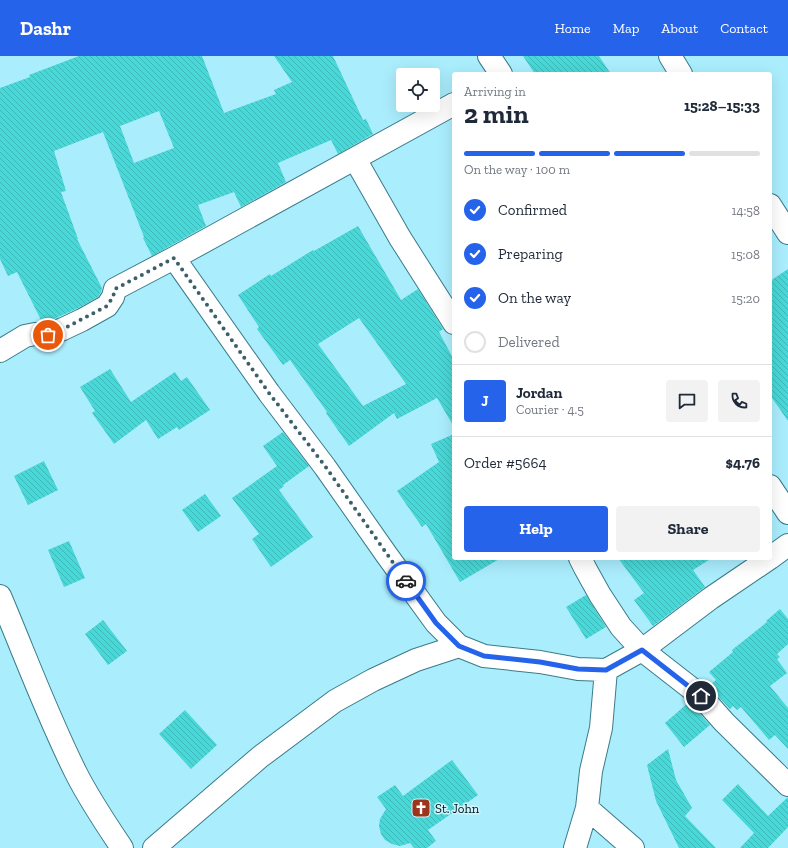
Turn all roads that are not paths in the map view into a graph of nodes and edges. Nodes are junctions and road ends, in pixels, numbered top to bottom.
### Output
1 (489, 56) edge
2 (670, 56) edge
3 (500, 72) edge
4 (680, 72) edge
5 (452, 105) edge
6 (355, 159) junction
7 (772, 209) edge
8 (788, 233) edge
9 (174, 258) junction
10 (452, 320) edge
11 (0, 351) edge
12 (772, 489) edge
13 (788, 513) edge
14 (788, 545) edge
15 (772, 557) edge
16 (581, 560) edge
17 (767, 560) edge
18 (0, 596) edge
19 (459, 646) junction
20 (642, 650) junction
21 (606, 670) junction
22 (788, 785) edge
23 (587, 808) junction
24 (119, 847) edge
25 (154, 848) edge
26 (575, 848) edge
27 (633, 848) edge

1 - 3 street
2 - 4 street
5 - 6 street
6 - 9 street
6 - 10 street
7 - 8 street
9 - 11 street
9 - 19 street
12 - 13 street
14 - 15 street
16 - 20 street
17 - 20 street
18 - 24 street
19 - 21 street
19 - 25 street
20 - 21 street
20 - 22 street
21 - 23 street
23 - 26 street
23 - 27 street

